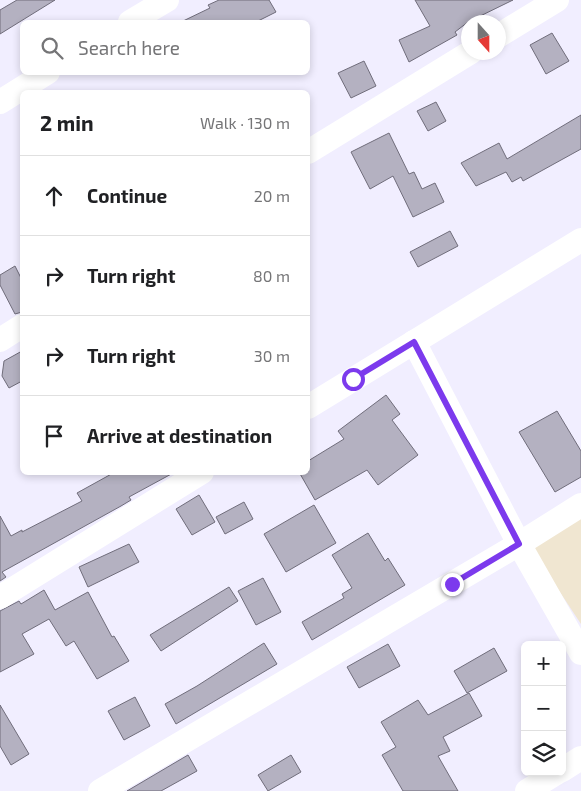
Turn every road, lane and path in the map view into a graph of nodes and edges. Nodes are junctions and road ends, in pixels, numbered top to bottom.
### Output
1 (167, 0) edge
2 (558, 0) edge
3 (133, 20) edge
4 (506, 31) edge
5 (461, 58) edge
6 (43, 75) edge
7 (0, 102) edge
8 (310, 151) edge
9 (581, 240) edge
10 (20, 327) edge
11 (0, 340) edge
12 (414, 342) junction
13 (310, 406) edge
14 (197, 475) edge
15 (581, 505) edge
16 (519, 544) junction
17 (0, 597) edge
18 (581, 654) edge
19 (581, 758) edge
20 (566, 767) edge
21 (551, 776) edge
22 (100, 791) edge
23 (527, 791) edge

1 - 3 street
2 - 4 street
5 - 8 street
6 - 7 street
9 - 12 street
10 - 11 street
12 - 13 street
12 - 16 street
14 - 17 street
15 - 16 street
16 - 18 street
16 - 22 street
19 - 20 street
21 - 23 street

